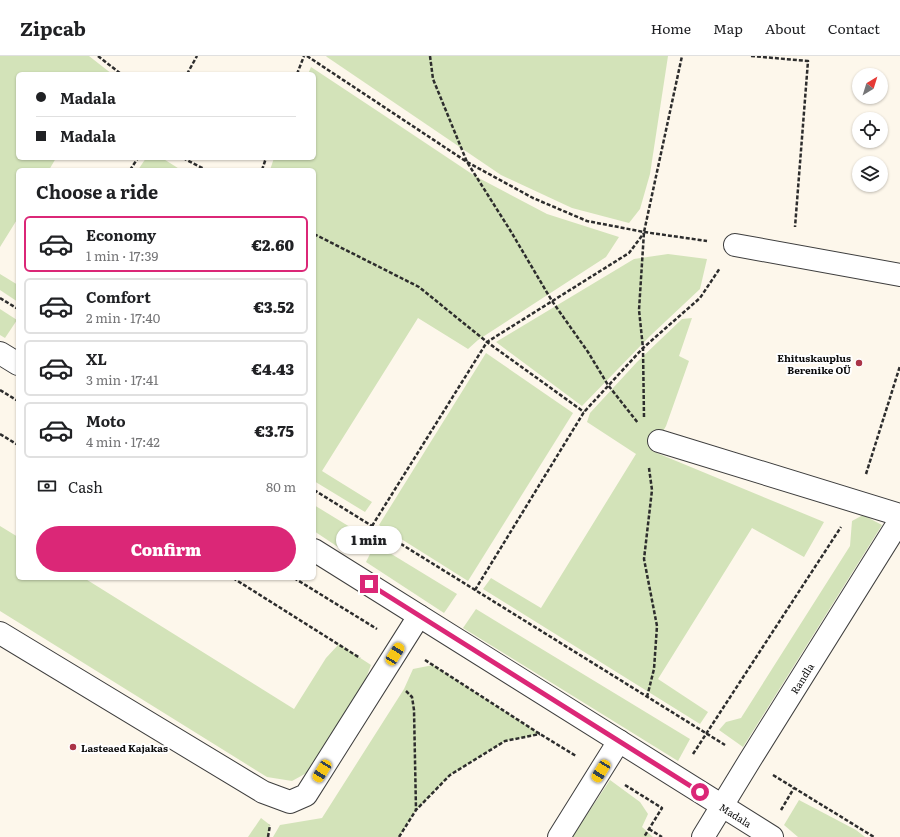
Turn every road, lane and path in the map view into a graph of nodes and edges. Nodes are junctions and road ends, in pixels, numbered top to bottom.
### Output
1 (98, 56) edge
2 (196, 56) edge
3 (304, 56) edge
4 (307, 56) edge
5 (430, 56) edge
6 (682, 56) edge
7 (751, 56) edge
8 (118, 72) edge
9 (188, 72) edge
10 (298, 72) edge
11 (187, 160) edge
12 (467, 162) junction
13 (202, 168) edge
14 (644, 232) junction
15 (316, 235) edge
16 (735, 245) junction
17 (792, 255) junction
18 (900, 275) edge
19 (0, 298) edge
20 (552, 301) junction
21 (16, 308) edge
22 (487, 342) junction
23 (0, 353) edge
24 (16, 363) edge
25 (900, 366) edge
26 (608, 385) junction
27 (0, 390) edge
28 (16, 400) edge
29 (584, 412) junction
30 (0, 434) edge
31 (659, 441) joint
32 (16, 444) edge
33 (316, 491) edge
34 (857, 502) junction
35 (900, 515) edge
36 (900, 520) edge
37 (372, 526) junction
38 (316, 551) edge
39 (236, 580) edge
40 (475, 590) junction
41 (419, 616) junction
42 (0, 633) edge
43 (384, 672) junction
44 (540, 734) dead end
45 (706, 734) junction
46 (619, 741) junction
47 (690, 758) dead end
48 (750, 760) junction
49 (794, 788) junction
50 (722, 806) junction
51 (416, 810) junction
52 (779, 814) dead end
53 (649, 829) dead end
54 (399, 837) edge
55 (559, 837) edge
56 (662, 837) edge
57 (703, 837) edge
58 (772, 837) edge
59 (874, 837) edge

1 - 8 path
2 - 9 path
3 - 10 path
4 - 12 path
5 - 12 path
6 - 14 path
7 - 17 path
11 - 13 path
12 - 14 path
12 - 20 path
14 - 16 path
14 - 20 path
15 - 22 path
16 - 17 street
16 - 26 path
17 - 18 street
19 - 21 path
20 - 22 path
20 - 26 path
22 - 29 path
22 - 37 path
23 - 24 street
25 - 34 path
26 - 29 path
26 - 31 path
27 - 28 path
29 - 40 path
30 - 32 path
31 - 34 street
33 - 37 path
34 - 35 street
34 - 45 path
36 - 48 street, Randla
37 - 40 path
38 - 41 street, Madala
39 - 43 path
40 - 45 path
41 - 43 street
41 - 46 street, Madala
42 - 43 street
43 - 51 path
44 - 51 path
45 - 47 path
45 - 48 path
46 - 50 street, Madala
46 - 55 street
48 - 49 path
48 - 50 street, Randla
49 - 52 path
49 - 59 path
50 - 57 street, Randla
50 - 58 street, Madala
51 - 54 path
53 - 56 path

